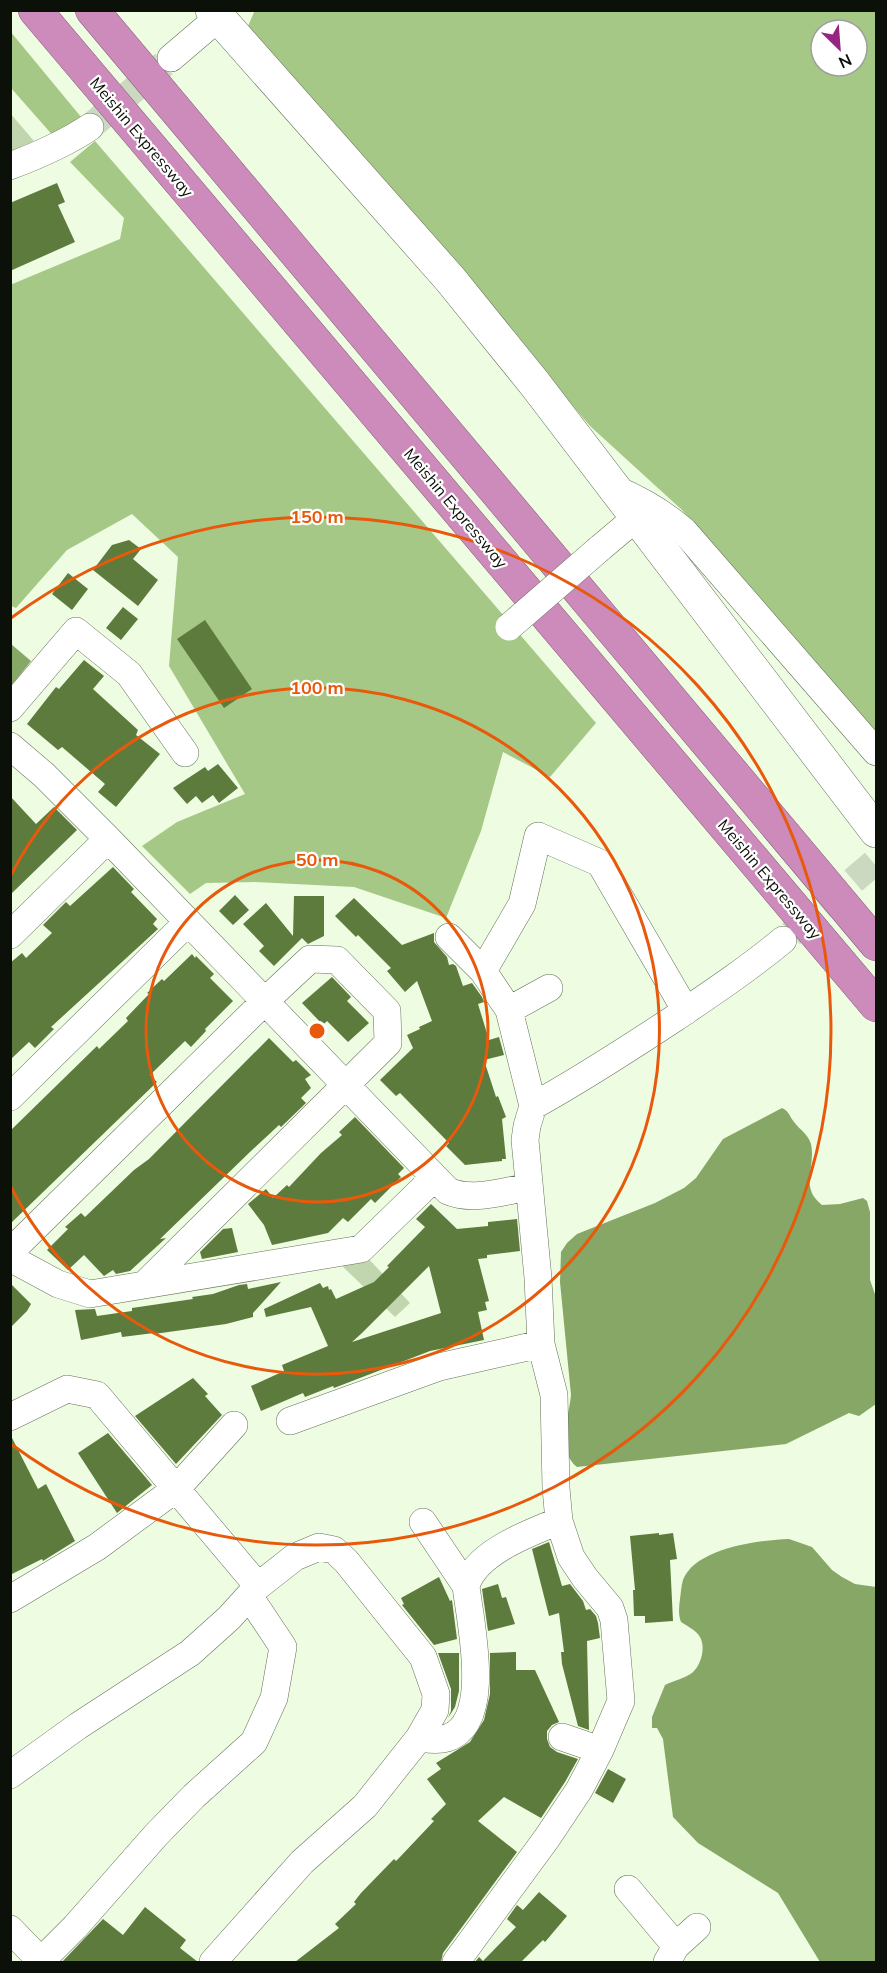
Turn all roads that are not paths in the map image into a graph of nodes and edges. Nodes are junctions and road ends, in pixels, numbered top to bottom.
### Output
1 (35, 10) edge
2 (92, 10) edge
3 (215, 14) edge
4 (171, 58) tunnel mouth
5 (90, 127) tunnel mouth
6 (10, 166) edge
7 (615, 489) junction
8 (637, 517) junction
9 (509, 627) dead end
10 (10, 708) edge
11 (10, 746) edge
12 (876, 752) edge
13 (185, 753) dead end
14 (876, 831) edge
15 (108, 839) junction
16 (187, 923) junction
17 (10, 935) edge
18 (449, 937) dead end
19 (783, 940) tunnel mouth
20 (876, 944) edge
21 (483, 971) junction
22 (549, 988) dead end
23 (264, 1002) junction
24 (876, 1005) edge
25 (509, 1010) junction
26 (686, 1011) junction
27 (346, 1085) junction
28 (10, 1097) edge
29 (533, 1106) junction
30 (434, 1178) junction
31 (530, 1187) junction
32 (10, 1252) edge
33 (10, 1258) edge
34 (144, 1285) junction
35 (541, 1344) junction
36 (10, 1417) edge
37 (290, 1421) dead end
38 (234, 1425) dead end
39 (177, 1488) junction
40 (559, 1521) junction
41 (423, 1522) dead end
42 (466, 1586) junction
43 (253, 1591) junction
44 (10, 1599) edge
45 (562, 1737) dead end
46 (419, 1738) junction
47 (600, 1750) junction
48 (10, 1774) edge
49 (628, 1888) dead end
50 (697, 1927) dead end
51 (10, 1929) edge
52 (671, 1954) edge
53 (42, 1962) edge
54 (213, 1962) edge
55 (456, 1962) edge

1 - 24 highway, Meishin Expressway
2 - 20 highway
3 - 4 street
3 - 7 street
5 - 6 street
7 - 8 street
7 - 12 street
8 - 9 street, bridge
8 - 14 street
10 - 13 street
11 - 15 street
15 - 16 street
15 - 17 street
16 - 23 street
16 - 28 street
18 - 21 street
19 - 26 street
21 - 25 street
21 - 26 street
22 - 25 street
23 - 27 street
23 - 27 street
23 - 32 street
25 - 29 street
26 - 29 street
27 - 30 street
27 - 34 street
29 - 31 street
30 - 31 street
30 - 34 street
31 - 35 street
33 - 34 street
35 - 37 street
35 - 40 street
36 - 39 street
38 - 39 street
39 - 43 street
39 - 44 street
40 - 42 street
40 - 47 street
41 - 42 street
42 - 46 street
43 - 46 street
43 - 48 street
43 - 53 street
45 - 47 street
46 - 54 street
47 - 55 street
49 - 52 street
50 - 52 street
51 - 53 street

